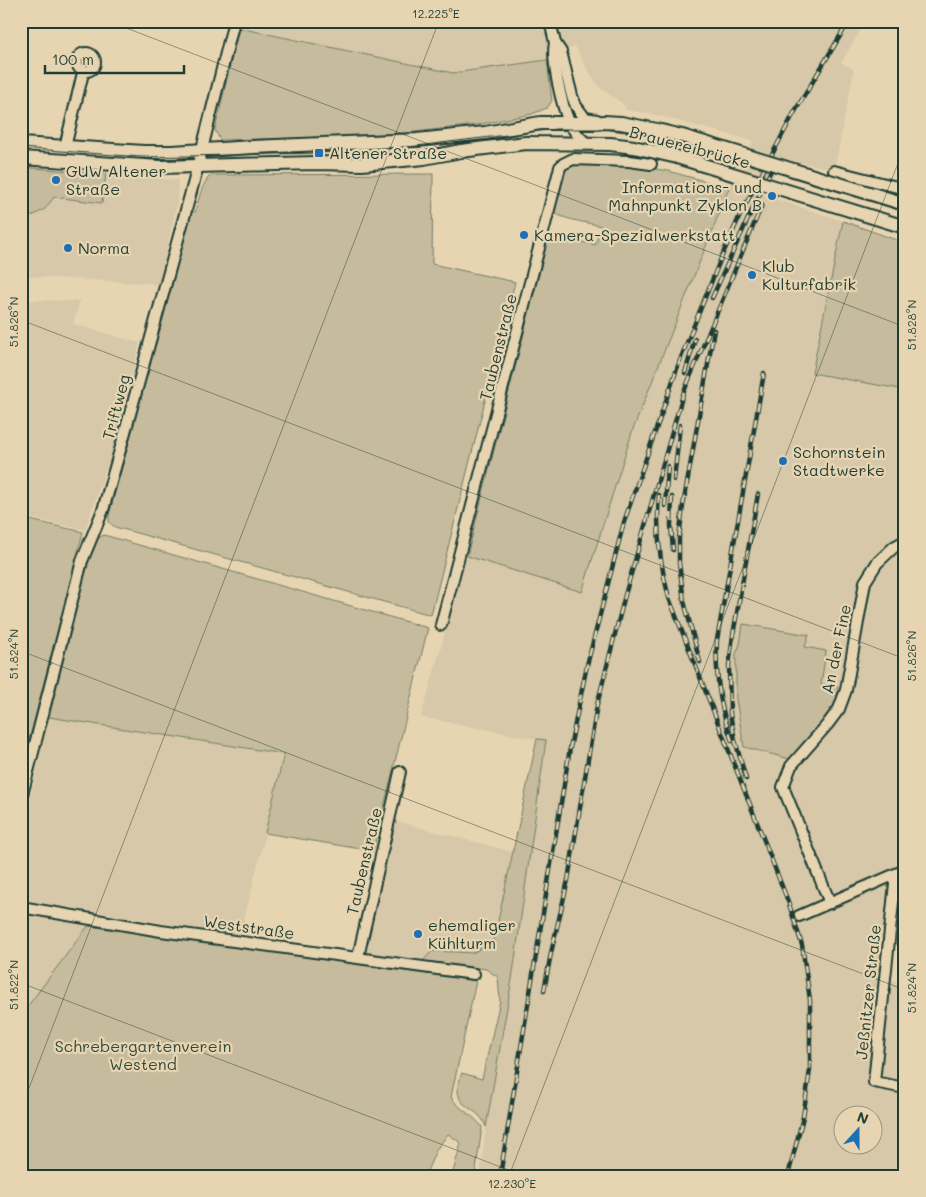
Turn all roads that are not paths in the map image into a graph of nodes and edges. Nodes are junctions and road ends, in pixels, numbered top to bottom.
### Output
1 (234, 21) edge
2 (550, 21) edge
3 (555, 43) junction
4 (83, 73) dead end
5 (604, 122) junction
6 (570, 123) junction
7 (584, 142) junction
8 (21, 144) edge
9 (65, 147) junction
10 (201, 151) junction
11 (21, 158) edge
12 (651, 164) dead end
13 (197, 166) junction
14 (834, 171) dead end
15 (905, 189) edge
16 (905, 204) edge
17 (905, 227) edge
18 (905, 541) edge
19 (441, 625) dead end
20 (400, 772) dead end
21 (21, 799) edge
22 (900, 872) edge
23 (830, 903) junction
24 (21, 907) edge
25 (799, 916) dead end
26 (358, 957) junction
27 (474, 974) dead end
28 (905, 1088) edge
29 (905, 1172) edge
30 (904, 1176) edge

1 - 10 street, Triftweg
2 - 3 street
3 - 5 street
3 - 6 street
4 - 9 street
5 - 6 main road
5 - 16 main road, Brauereibrücke, bridge
6 - 7 street
6 - 10 main road
7 - 13 main road
7 - 17 main road, Brauereibrücke, bridge
8 - 9 main road
9 - 10 main road
10 - 13 street, Triftweg
11 - 13 main road
12 - 19 street, Taubenstraße
13 - 21 street, Triftweg
14 - 15 street
18 - 23 street, An der Fine
20 - 26 street, Taubenstraße
22 - 23 street
22 - 28 street, Jeßnitzer Straße
23 - 25 street
24 - 26 street, Weststraße
26 - 27 street, Weststraße
29 - 30 street

